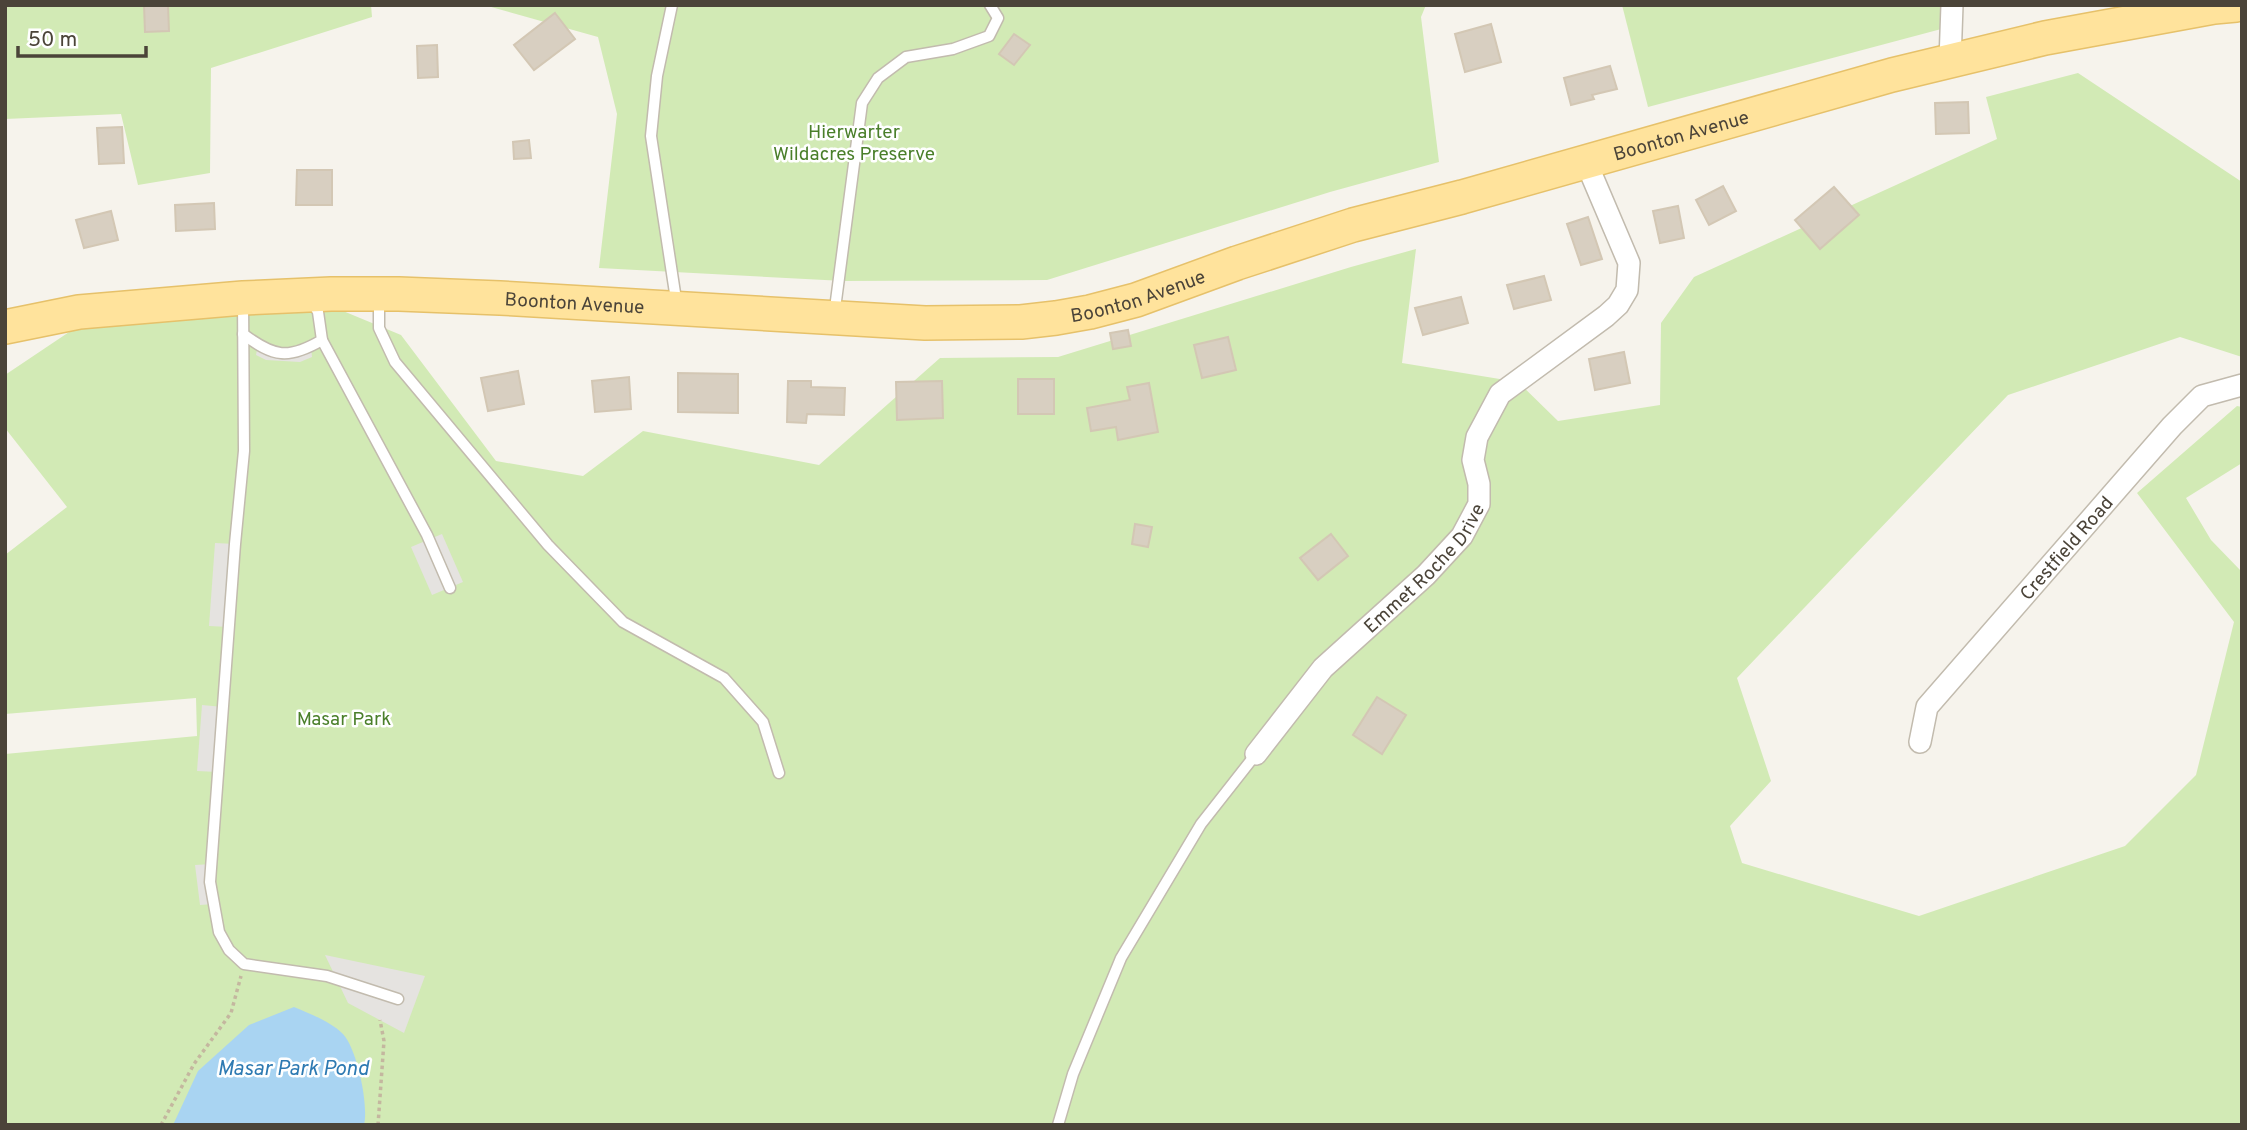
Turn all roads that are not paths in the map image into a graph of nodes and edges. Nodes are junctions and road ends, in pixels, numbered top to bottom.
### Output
1 (672, 5) edge
2 (990, 5) edge
3 (1951, 5) edge
4 (2236, 5) edge
5 (1950, 61) junction
6 (1586, 162) junction
7 (379, 295) junction
8 (243, 298) junction
9 (319, 300) junction
10 (677, 309) junction
11 (834, 318) junction
12 (5, 327) edge
13 (243, 334) junction
14 (322, 340) junction
15 (2242, 384) edge
16 (450, 588) dead end
17 (1920, 742) dead end
18 (1256, 754) joint
19 (779, 774) dead end
20 (398, 999) dead end
21 (1058, 1125) edge

1 - 10 lane
2 - 11 lane
3 - 5 street
4 - 5 main road, Boonton Avenue
5 - 6 main road, Boonton Avenue
6 - 11 main road, Boonton Avenue
6 - 18 street, Emmet Roche Drive
7 - 9 main road, Boonton Avenue
7 - 10 main road, Boonton Avenue
7 - 19 lane
8 - 9 main road, Boonton Avenue
8 - 12 main road, Boonton Avenue
8 - 13 lane
9 - 14 lane
10 - 11 main road, Boonton Avenue
13 - 14 lane
13 - 20 lane
14 - 16 lane
15 - 17 street, Crestfield Road
18 - 21 lane

